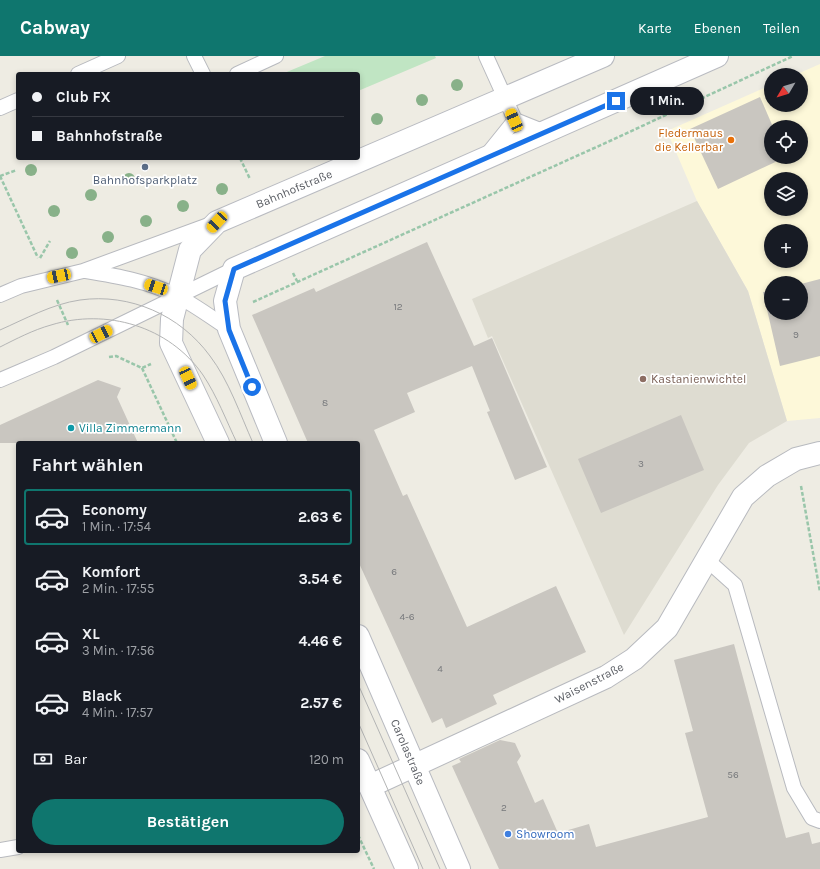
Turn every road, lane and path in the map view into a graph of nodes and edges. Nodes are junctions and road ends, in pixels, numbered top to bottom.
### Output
1 (118, 56) edge
2 (194, 56) edge
3 (276, 56) edge
4 (486, 56) edge
5 (603, 56) edge
6 (717, 56) edge
7 (793, 56) edge
8 (82, 72) edge
9 (201, 72) edge
10 (241, 72) edge
11 (505, 99) junction
12 (16, 101) edge
13 (0, 108) edge
14 (514, 120) junction
15 (545, 132) junction
16 (484, 158) junction
17 (241, 160) edge
18 (17, 170) dead end
19 (0, 176) edge
20 (252, 183) dead end
21 (217, 222) junction
22 (50, 241) dead end
23 (39, 260) junction
24 (32, 263) dead end
25 (234, 269) junction
26 (83, 271) junction
27 (47, 279) junction
28 (0, 295) edge
29 (178, 296) junction
30 (252, 307) dead end
31 (229, 330) junction
32 (78, 345) junction
33 (142, 368) dead end
34 (0, 380) edge
35 (176, 441) edge
36 (217, 441) edge
37 (275, 441) edge
38 (820, 453) edge
39 (796, 460) junction
40 (706, 559) junction
41 (820, 592) edge
42 (360, 641) edge
43 (414, 766) junction
44 (362, 772) edge
45 (820, 822) edge
46 (360, 839) edge
47 (374, 869) edge
48 (407, 869) edge
49 (459, 869) edge

1 - 8 lane
2 - 9 lane
3 - 10 lane
4 - 11 lane
5 - 11 main road, Bahnhofstraße
6 - 15 main road
7 - 30 path
11 - 14 lane
11 - 21 main road, Bahnhofstraße
12 - 13 lane
14 - 15 lane
14 - 16 lane
15 - 16 main road
16 - 25 main road
17 - 20 path
18 - 19 path
19 - 23 path
21 - 26 lane, Bahnhofstraße
21 - 29 main road
22 - 23 path
23 - 24 path
25 - 29 lane
25 - 31 main road
26 - 27 lane, Bahnhofstraße
26 - 29 lane
27 - 28 lane, Bahnhofstraße
27 - 32 path
29 - 31 lane
29 - 32 lane
29 - 36 main road
31 - 37 main road
32 - 34 lane
33 - 35 path
38 - 39 main road, Waisenstraße
39 - 40 main road, Waisenstraße
39 - 41 path
40 - 43 main road, Waisenstraße
40 - 45 lane
42 - 43 main road, Carolastraße
43 - 44 main road, Waisenstraße
43 - 49 main road, Carolastraße
44 - 48 main road
46 - 47 path

